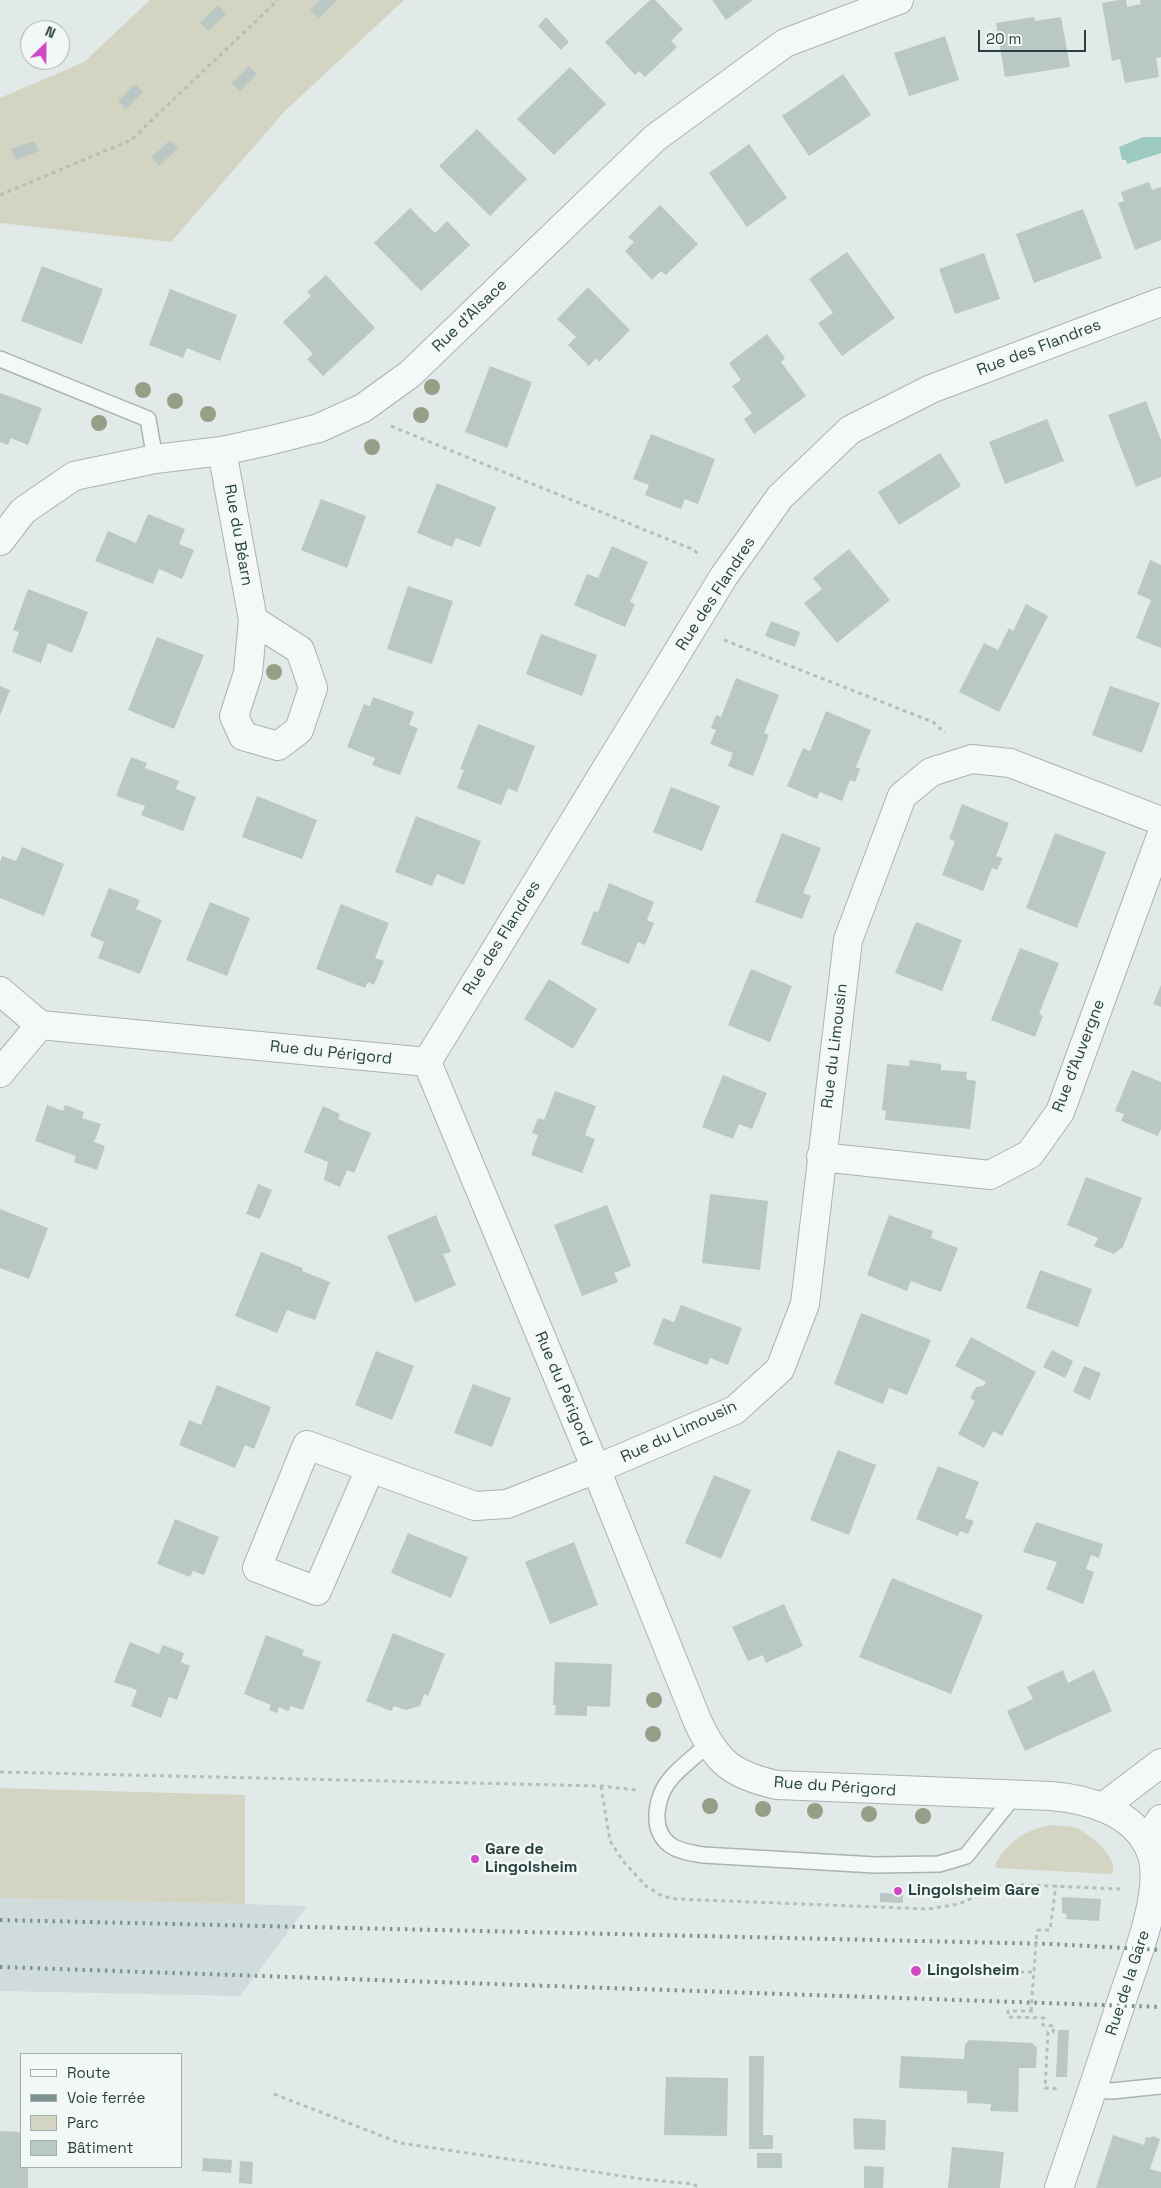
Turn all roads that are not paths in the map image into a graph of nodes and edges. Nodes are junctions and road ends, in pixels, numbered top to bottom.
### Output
1 (900, 0) edge
2 (1161, 302) edge
3 (0, 359) edge
4 (222, 451) junction
5 (156, 459) junction
6 (0, 541) edge
7 (253, 620) dead end
8 (1161, 821) edge
9 (1161, 836) edge
10 (0, 991) edge
11 (40, 1025) junction
12 (427, 1062) junction
13 (0, 1073) edge
14 (821, 1157) junction
15 (370, 1469) junction
16 (596, 1469) junction
17 (708, 1744) junction
18 (1161, 1763) edge
19 (1014, 1796) junction
20 (1103, 1807) junction
21 (1161, 1819) edge
22 (1146, 1842) junction
23 (1161, 2086) edge
24 (1093, 2090) junction
25 (1060, 2188) edge

1 - 4 street, Rue d'Alsace
2 - 12 street, Rue des Flandres
3 - 5 lane
4 - 5 street, Rue d'Alsace
4 - 7 street, Rue du Béarn
5 - 6 street, Rue d'Alsace
8 - 14 street, Rue du Limousin
9 - 14 street, Rue d'Auvergne
10 - 11 street
11 - 12 street, Rue du Périgord
11 - 13 street
12 - 16 street, Rue du Périgord
14 - 16 street, Rue du Limousin
15 - 15 street, Rue du Limousin
15 - 16 street, Rue du Limousin
16 - 17 street, Rue du Périgord
17 - 19 street, Rue du Périgord
17 - 19 lane
18 - 20 street
19 - 20 street, Rue du Périgord
20 - 22 street
21 - 22 street
22 - 24 street, Rue de la Gare
23 - 24 lane
24 - 25 street, Rue de la Gare

